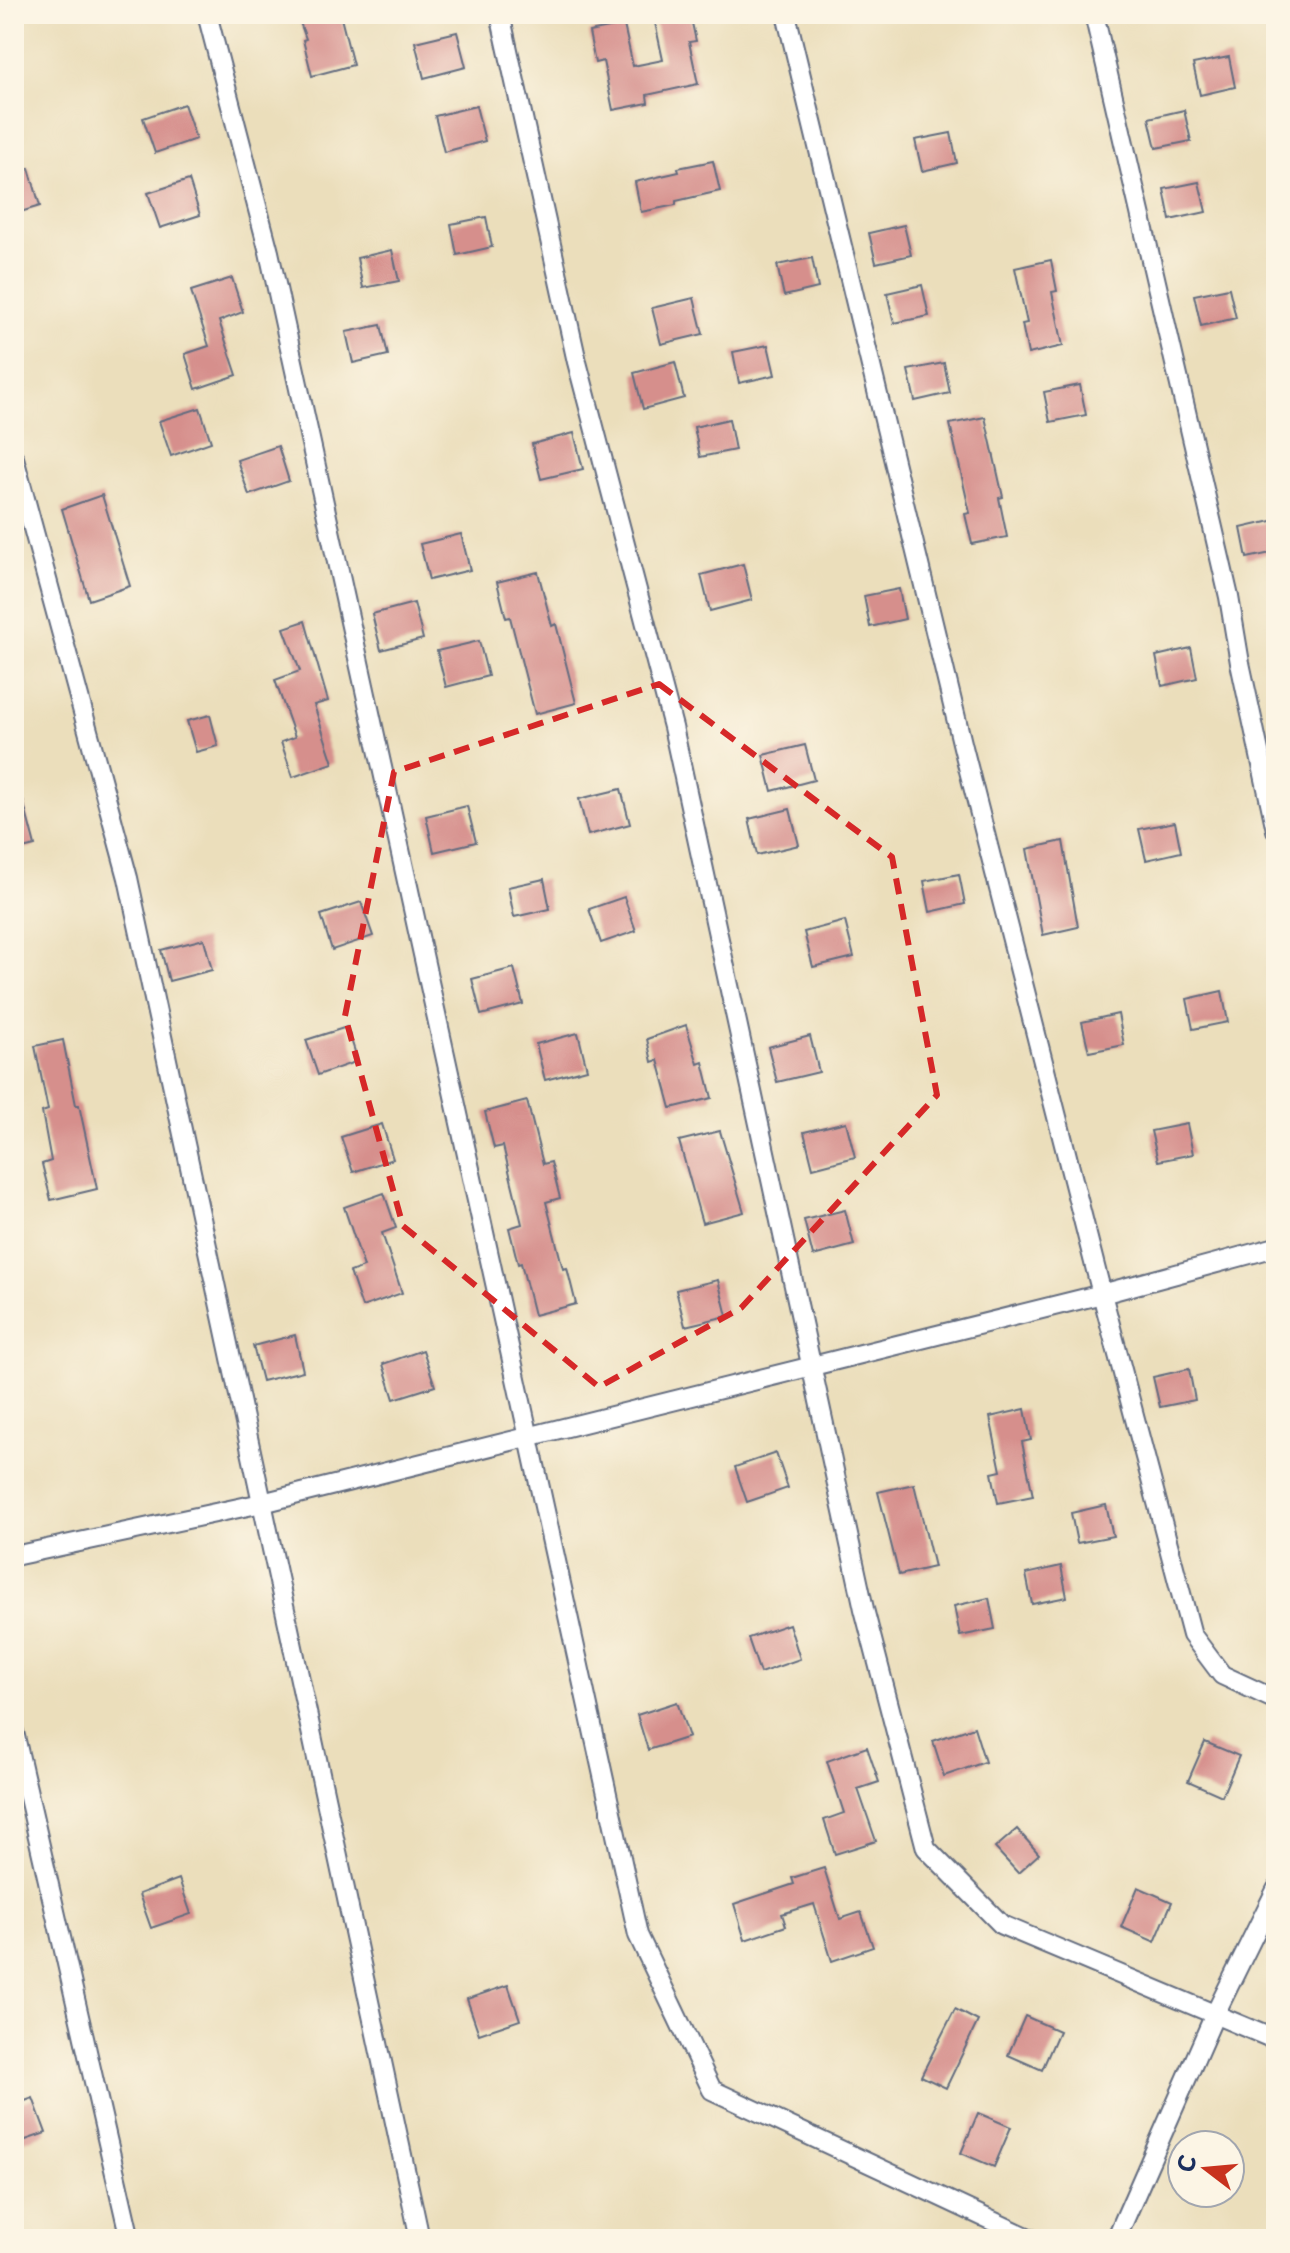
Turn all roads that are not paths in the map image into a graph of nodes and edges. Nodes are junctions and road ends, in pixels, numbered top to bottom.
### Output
1 (207, 14) edge
2 (500, 14) edge
3 (786, 14) edge
4 (1094, 14) edge
5 (14, 458) edge
6 (1276, 830) edge
7 (1276, 1247) edge
8 (1102, 1294) junction
9 (811, 1366) junction
10 (529, 1436) junction
11 (262, 1503) junction
12 (14, 1556) edge
13 (1276, 1700) edge
14 (14, 1732) edge
15 (1276, 1890) edge
16 (1215, 2014) junction
17 (1276, 2040) edge
18 (130, 2239) edge
19 (420, 2239) edge
20 (1031, 2239) edge
21 (1116, 2239) edge

1 - 10 street
2 - 9 street
3 - 8 street
4 - 6 street
5 - 11 street
7 - 8 street
8 - 9 street
8 - 13 street
9 - 10 street
9 - 16 street
10 - 11 street
10 - 20 street
11 - 12 street
11 - 19 street
14 - 18 street
15 - 16 street
16 - 17 street
16 - 21 street

